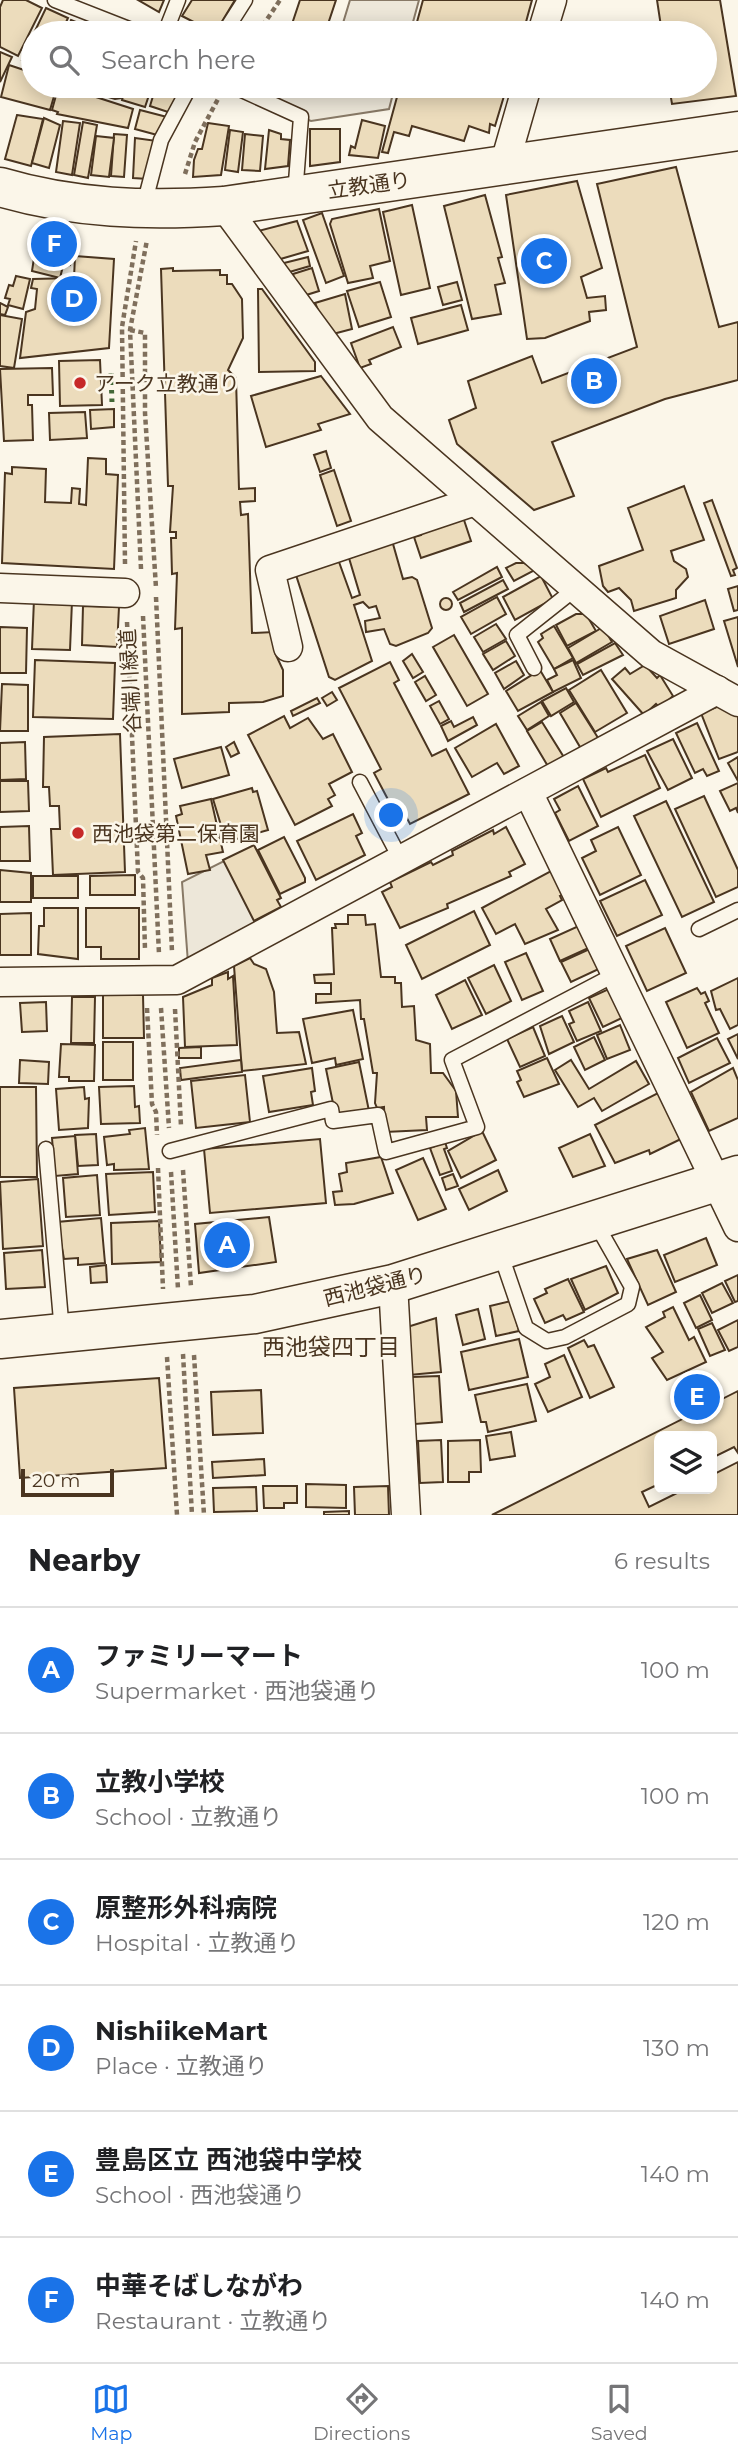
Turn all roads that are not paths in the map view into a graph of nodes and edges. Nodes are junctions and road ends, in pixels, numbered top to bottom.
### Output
1 (55, 0) edge
2 (178, 0) edge
3 (245, 0) edge
4 (552, 0) edge
5 (108, 21) edge
6 (170, 21) edge
7 (232, 21) edge
8 (546, 21) edge
9 (184, 98) edge
10 (259, 98) edge
11 (524, 98) edge
12 (738, 131) edge
13 (504, 166) junction
14 (0, 187) edge
15 (295, 196) junction
16 (224, 206) junction
17 (159, 209) junction
18 (475, 501) junction
19 (0, 588) edge
20 (575, 589) junction
21 (136, 593) road end
22 (288, 647) dead end
23 (534, 668) dead end
24 (727, 696) edge
25 (359, 782) dead end
26 (528, 792) junction
27 (401, 860) junction
28 (738, 910) edge
29 (699, 929) dead end
30 (616, 974) junction
31 (0, 982) edge
32 (47, 1149) dead end
33 (176, 1149) road end
34 (727, 1179) edge
35 (594, 1220) junction
36 (738, 1227) edge
37 (500, 1250) junction
38 (394, 1284) junction
39 (62, 1334) junction
40 (0, 1339) edge
41 (406, 1515) edge

1 - 5 lane
2 - 6 lane
3 - 7 lane
4 - 8 street
9 - 17 lane
10 - 15 lane
11 - 13 street
12 - 13 main road, 立教通り
13 - 15 main road, 立教通り
14 - 17 main road, 立教通り
15 - 16 main road, 立教通り
16 - 17 main road, 立教通り
16 - 18 street
18 - 20 street
18 - 22 street
19 - 21 street
20 - 23 lane
20 - 24 street
24 - 26 street
25 - 27 lane
26 - 27 street
26 - 30 street
27 - 31 street
28 - 29 lane
30 - 33 lane
30 - 34 street
32 - 39 lane
34 - 35 main road, 西池袋通り
34 - 36 street
35 - 37 main road, 西池袋通り
35 - 37 lane
37 - 38 main road, 西池袋通り
38 - 39 main road, 西池袋通り
38 - 41 street
39 - 40 main road, 西池袋通り

